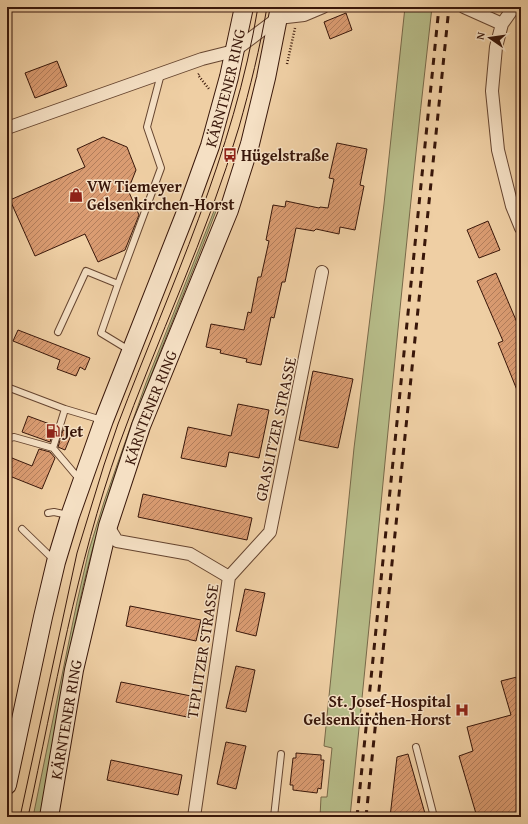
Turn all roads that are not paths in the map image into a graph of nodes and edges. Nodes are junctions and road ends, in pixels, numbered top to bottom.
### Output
1 (244, 7) edge
2 (323, 7) edge
3 (514, 7) edge
4 (470, 10) edge
5 (279, 12) edge
6 (502, 24) junction
7 (234, 51) junction
8 (162, 74) junction
9 (7, 128) edge
10 (521, 228) edge
11 (322, 272) dead end
12 (118, 284) junction
13 (58, 332) dead end
14 (131, 351) junction
15 (7, 387) edge
16 (65, 410) junction
17 (104, 420) junction
18 (7, 439) edge
19 (52, 448) junction
20 (81, 482) junction
21 (48, 513) dead end
22 (70, 516) junction
23 (108, 526) junction
24 (22, 529) dead end
25 (56, 562) junction
26 (229, 577) junction
27 (416, 747) dead end
28 (281, 754) dead end
29 (7, 785) edge
30 (49, 817) edge
31 (194, 817) edge
32 (274, 817) edge
33 (434, 817) edge

1 - 7 main road, KÄRNTENER RING
2 - 5 street
3 - 6 street
4 - 6 street
5 - 7 street
5 - 23 main road, KÄRNTENER RING
6 - 10 street
7 - 8 street
7 - 14 main road, KÄRNTENER RING
8 - 9 street
8 - 12 lane
11 - 26 street, GRASLITZER STRASSE
12 - 13 lane
12 - 14 lane
14 - 17 main road, KÄRNTENER RING
15 - 16 lane
16 - 17 lane
16 - 19 lane
17 - 20 main road, KÄRNTENER RING
18 - 19 lane
19 - 20 lane
20 - 22 main road, KÄRNTENER RING
21 - 22 lane
22 - 25 main road, KÄRNTENER RING
23 - 26 street, TEPLITZER STRASSE
23 - 30 main road, KÄRNTENER RING
24 - 25 lane
25 - 29 main road, KÄRNTENER RING
26 - 31 street, TEPLITZER STRASSE
27 - 33 lane
28 - 32 lane

